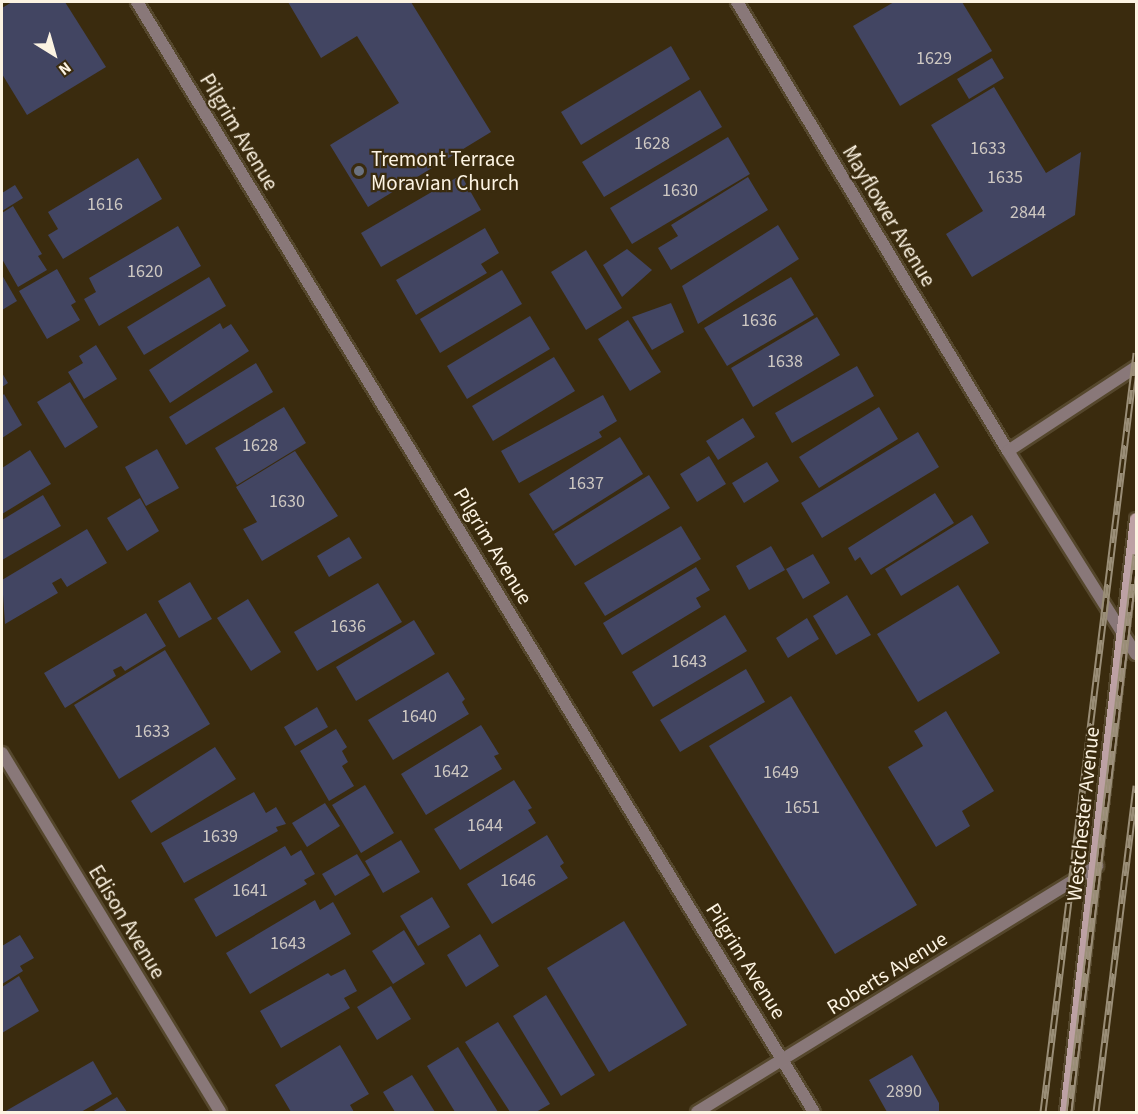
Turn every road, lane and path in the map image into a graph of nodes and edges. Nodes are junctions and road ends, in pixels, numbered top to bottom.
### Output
1 (136, 2) edge
2 (737, 2) edge
3 (1137, 368) edge
4 (1008, 451) junction
5 (1137, 519) edge
6 (1122, 630) junction
7 (1137, 654) edge
8 (2, 753) edge
9 (1097, 866) junction
10 (784, 1060) junction
11 (219, 1113) edge
12 (697, 1113) edge
13 (814, 1113) edge
14 (1066, 1113) edge

1 - 10 street, Pilgrim Avenue
2 - 4 street, Mayflower Avenue
3 - 4 street
4 - 6 street, Mayflower Avenue
5 - 6 main road, Westchester Avenue
6 - 7 street, Mayflower Avenue
6 - 9 main road, Westchester Avenue
8 - 11 street, Edison Avenue
9 - 10 street, Roberts Avenue
9 - 14 main road, Westchester Avenue
10 - 12 street, Roberts Avenue
10 - 13 street, Pilgrim Avenue

